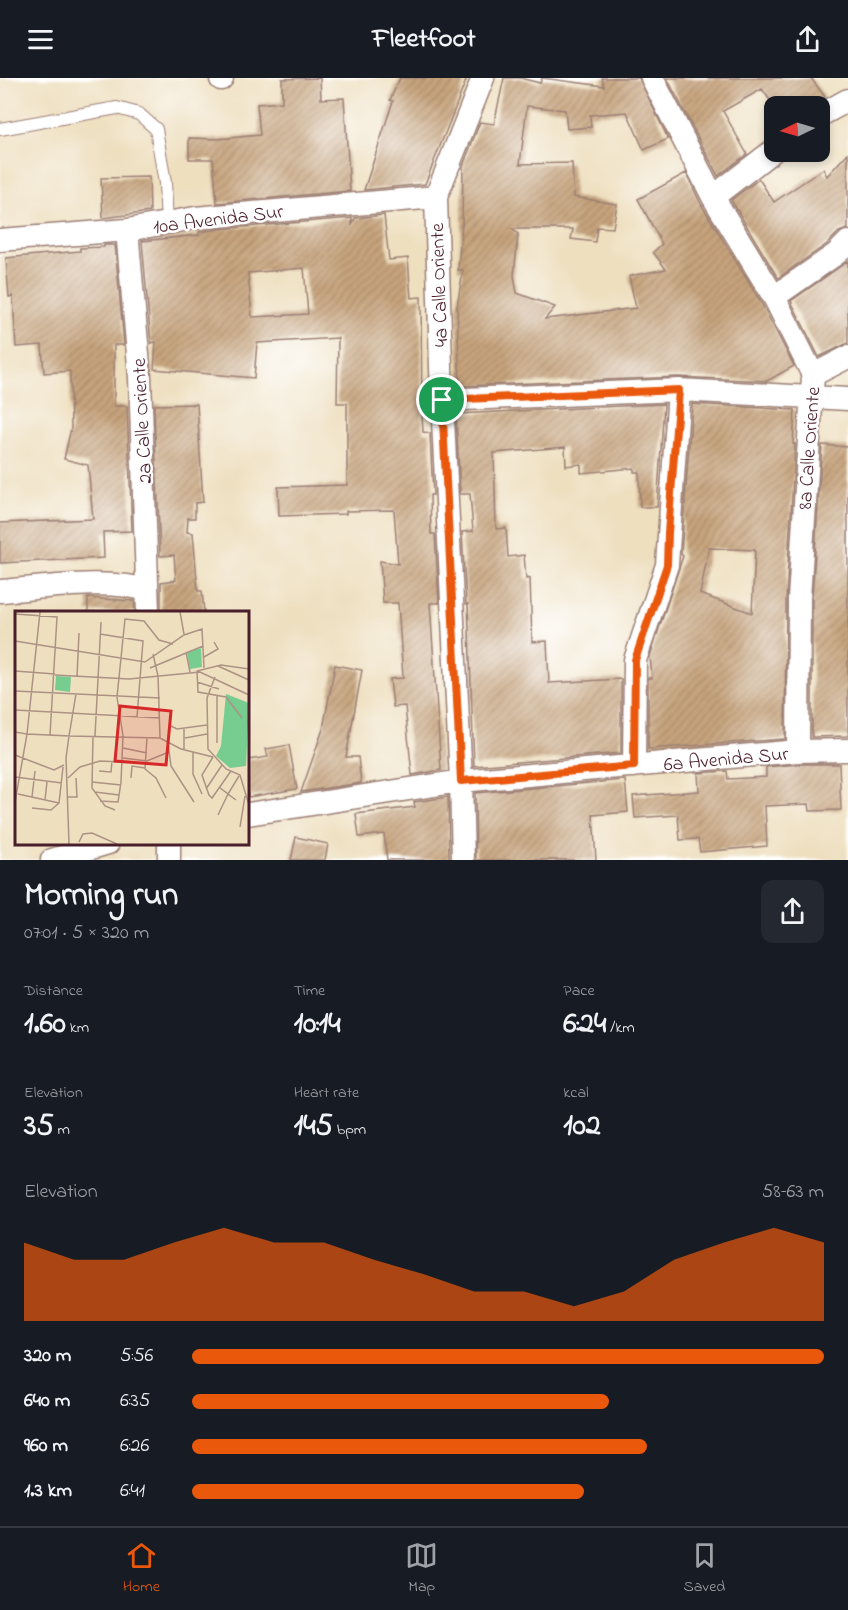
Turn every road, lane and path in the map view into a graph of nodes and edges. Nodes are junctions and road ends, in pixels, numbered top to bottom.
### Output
1 (483, 78) edge
2 (652, 78) edge
3 (848, 100) edge
4 (830, 111) edge
5 (0, 129) edge
6 (764, 158) edge
7 (436, 197) junction
8 (713, 197) junction
9 (167, 223) junction
10 (127, 230) junction
11 (0, 240) edge
12 (848, 242) edge
13 (774, 297) junction
14 (848, 357) edge
15 (812, 385) junction
16 (679, 390) junction
17 (848, 399) edge
18 (442, 400) junction
19 (0, 591) edge
20 (148, 601) edge
21 (848, 750) edge
22 (798, 751) junction
23 (634, 766) junction
24 (461, 781) junction
25 (249, 814) edge
26 (101, 845) edge
27 (52, 860) edge
28 (463, 860) edge

1 - 7 street, 4a Calle Oriente
2 - 8 street, 8a Calle Oriente
3 - 4 street
5 - 9 lane
6 - 8 street
7 - 9 street, 10a Avenida Sur
7 - 18 street, 4a Calle Oriente
8 - 13 street, 8a Calle Oriente
9 - 10 street, 10a Avenida Sur
10 - 11 street, 10a Avenida Sur
10 - 20 street, 2a Calle Oriente
12 - 13 street
13 - 15 street, 8a Calle Oriente
14 - 15 street
15 - 16 street
15 - 17 street
15 - 22 street, 8a Calle Oriente
16 - 18 street
16 - 23 street
18 - 24 street, 4a Calle Oriente
19 - 20 street
21 - 22 street, 6a Avenida Sur
22 - 23 street, 6a Avenida Sur
23 - 24 street, 6a Avenida Sur
24 - 25 street, 6a Avenida Sur
24 - 28 street, 4a Calle Oriente
26 - 27 street

